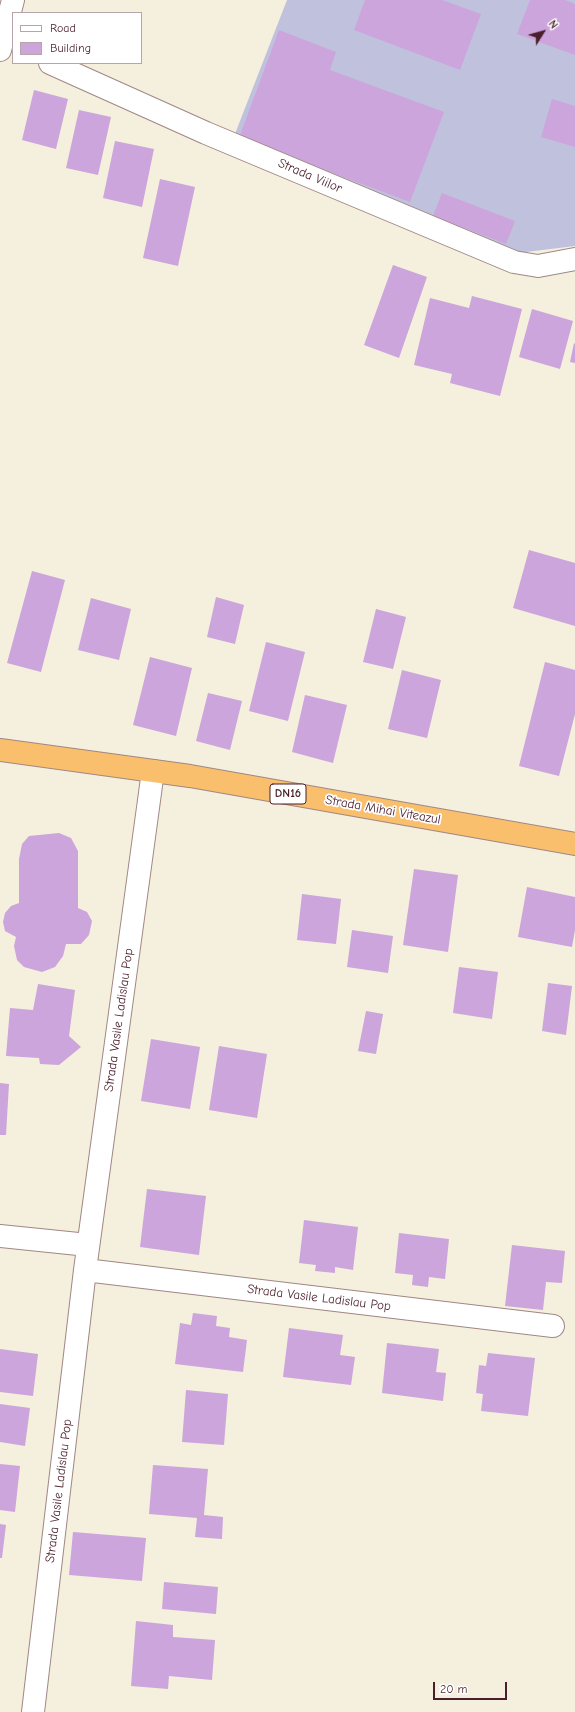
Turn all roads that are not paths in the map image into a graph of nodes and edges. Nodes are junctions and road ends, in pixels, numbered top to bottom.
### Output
1 (13, 0) edge
2 (4, 45) edge
3 (52, 64) edge
4 (575, 259) edge
5 (0, 750) edge
6 (153, 771) junction
7 (575, 844) edge
8 (0, 1236) edge
9 (88, 1245) junction
10 (85, 1270) junction
11 (553, 1326) dead end
12 (32, 1712) edge

1 - 2 street
3 - 4 street, Strada Viilor
5 - 6 highway, Strada Mihai Viteazul / DN16
6 - 7 highway, Strada Mihai Viteazul / DN16
6 - 9 street, Strada Vasile Ladislau Pop
8 - 9 street
9 - 10 street, Strada Vasile Ladislau Pop
10 - 11 street, Strada Vasile Ladislau Pop
10 - 12 street, Strada Vasile Ladislau Pop

